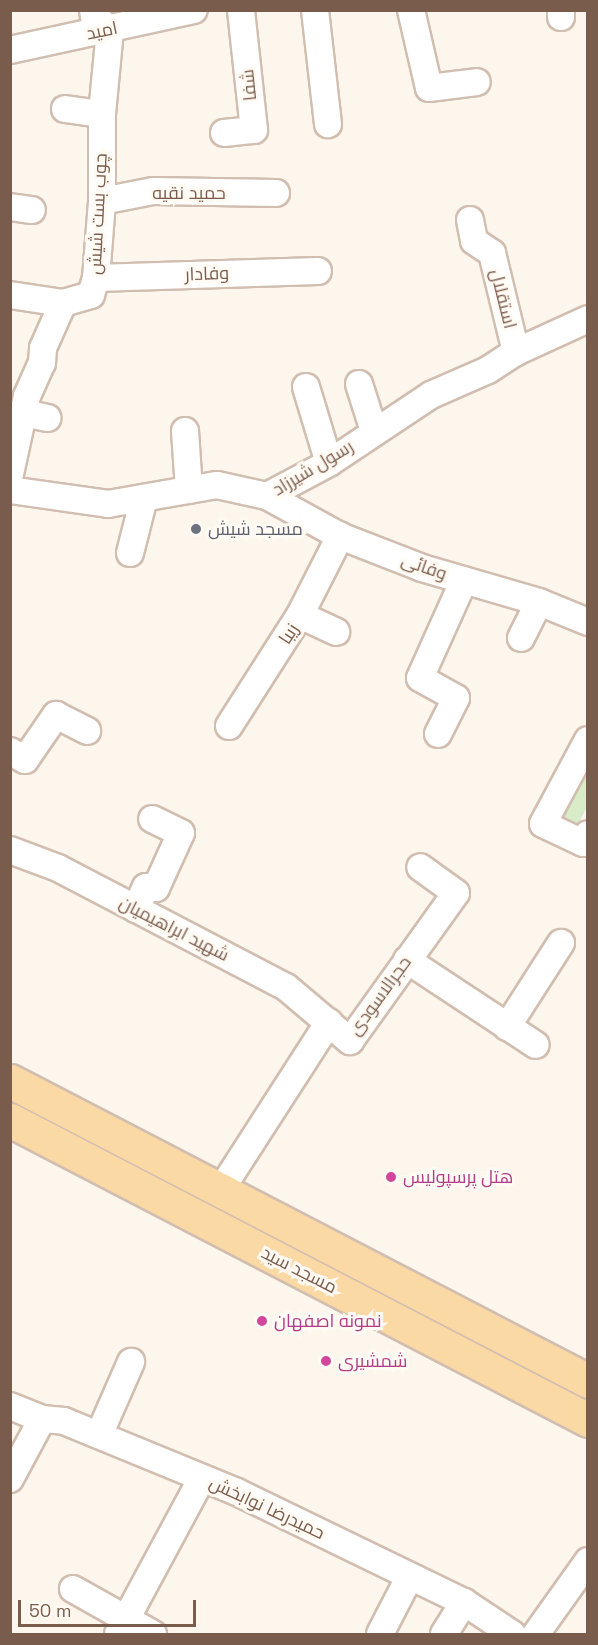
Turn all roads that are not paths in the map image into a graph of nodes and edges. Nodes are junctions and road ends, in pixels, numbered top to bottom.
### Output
1 (93, 10) edge
2 (194, 10) edge
3 (241, 10) edge
4 (315, 10) edge
5 (411, 10) edge
6 (110, 30) junction
7 (10, 50) edge
8 (477, 82) dead end
9 (65, 109) dead end
10 (102, 114) junction
11 (328, 124) dead end
12 (224, 134) dead end
13 (276, 193) dead end
14 (102, 201) junction
15 (470, 220) dead end
16 (318, 271) dead end
17 (96, 278) junction
18 (10, 295) edge
19 (63, 303) junction
20 (588, 318) edge
21 (516, 352) junction
22 (359, 384) dead end
23 (306, 387) dead end
24 (27, 406) edge
25 (374, 430) junction
26 (185, 431) dead end
27 (329, 463) junction
28 (10, 474) edge
29 (10, 490) edge
30 (189, 490) junction
31 (267, 496) junction
32 (144, 498) junction
33 (340, 536) junction
34 (130, 553) dead end
35 (464, 580) junction
36 (538, 602) junction
37 (300, 615) junction
38 (588, 622) edge
39 (336, 632) dead end
40 (521, 638) dead end
41 (229, 726) dead end
42 (87, 731) dead end
43 (438, 734) dead end
44 (588, 740) edge
45 (10, 751) edge
46 (152, 819) dead end
47 (588, 834) edge
48 (10, 850) edge
49 (420, 867) dead end
50 (136, 909) junction
51 (561, 943) dead end
52 (407, 960) junction
53 (329, 1022) junction
54 (507, 1027) junction
55 (536, 1045) dead end
56 (10, 1081) edge
57 (10, 1120) edge
58 (220, 1191) junction
59 (131, 1362) dead end
60 (588, 1381) edge
61 (10, 1406) edge
62 (42, 1419) junction
63 (588, 1420) edge
64 (99, 1435) junction
65 (202, 1478) junction
66 (10, 1479) edge
67 (588, 1561) edge
68 (410, 1576) junction
69 (73, 1589) dead end
70 (464, 1602) junction
71 (122, 1627) edge
72 (153, 1635) edge
73 (380, 1635) edge
74 (444, 1635) edge
75 (512, 1635) edge
76 (536, 1635) edge

1 - 6 street
2 - 6 street, امید
3 - 12 street, شفا
4 - 11 street
5 - 8 street
6 - 7 street, امید
6 - 10 street, چوب بست شیش
9 - 10 street
10 - 14 street, چوب بست شیش
13 - 14 street, حمید نقیه
14 - 17 street, چوب بست شیش
15 - 21 street, استقلال
16 - 17 street, وفادار
17 - 19 street, چوب بست شیش
18 - 19 street
19 - 24 street
20 - 21 street, رسول شیرزاد
21 - 25 street, رسول شیرزاد
22 - 25 street
23 - 27 street
24 - 28 street
25 - 27 street, رسول شیرزاد
26 - 30 street
27 - 31 street, رسول شیرزاد
29 - 32 street, رسول شیرزاد
30 - 31 street, رسول شیرزاد
30 - 32 street, رسول شیرزاد
31 - 33 street, وفائی
32 - 34 street
33 - 35 street, وفائی
33 - 37 street, زیبا
35 - 36 street, وفائی
35 - 43 street
36 - 38 street, وفائی
36 - 40 street
37 - 39 street
37 - 41 street, زیبا
42 - 45 street
44 - 47 street
46 - 50 street
48 - 50 street, شهید ابراهیمیان
49 - 52 street, حجرالاسودی
50 - 53 street, شهید ابراهیمیان
51 - 54 street
52 - 53 street, حجرالاسودی
52 - 54 street
53 - 58 street, حجرالاسودی
54 - 55 street
56 - 58 main road, مسجد سید
57 - 63 main road, مسجد سید
58 - 60 main road, مسجد سید
59 - 64 street
61 - 62 street, حمیدرضا نوابخش
62 - 64 street, حمیدرضا نوابخش
62 - 66 street
64 - 65 street, حمیدرضا نوابخش
65 - 68 street, حمیدرضا نوابخش
65 - 71 street
67 - 76 street
68 - 70 street, حمیدرضا نوابخش
68 - 73 street
69 - 71 street
70 - 74 street
70 - 75 street, حمیدرضا نوابخش
71 - 72 street

